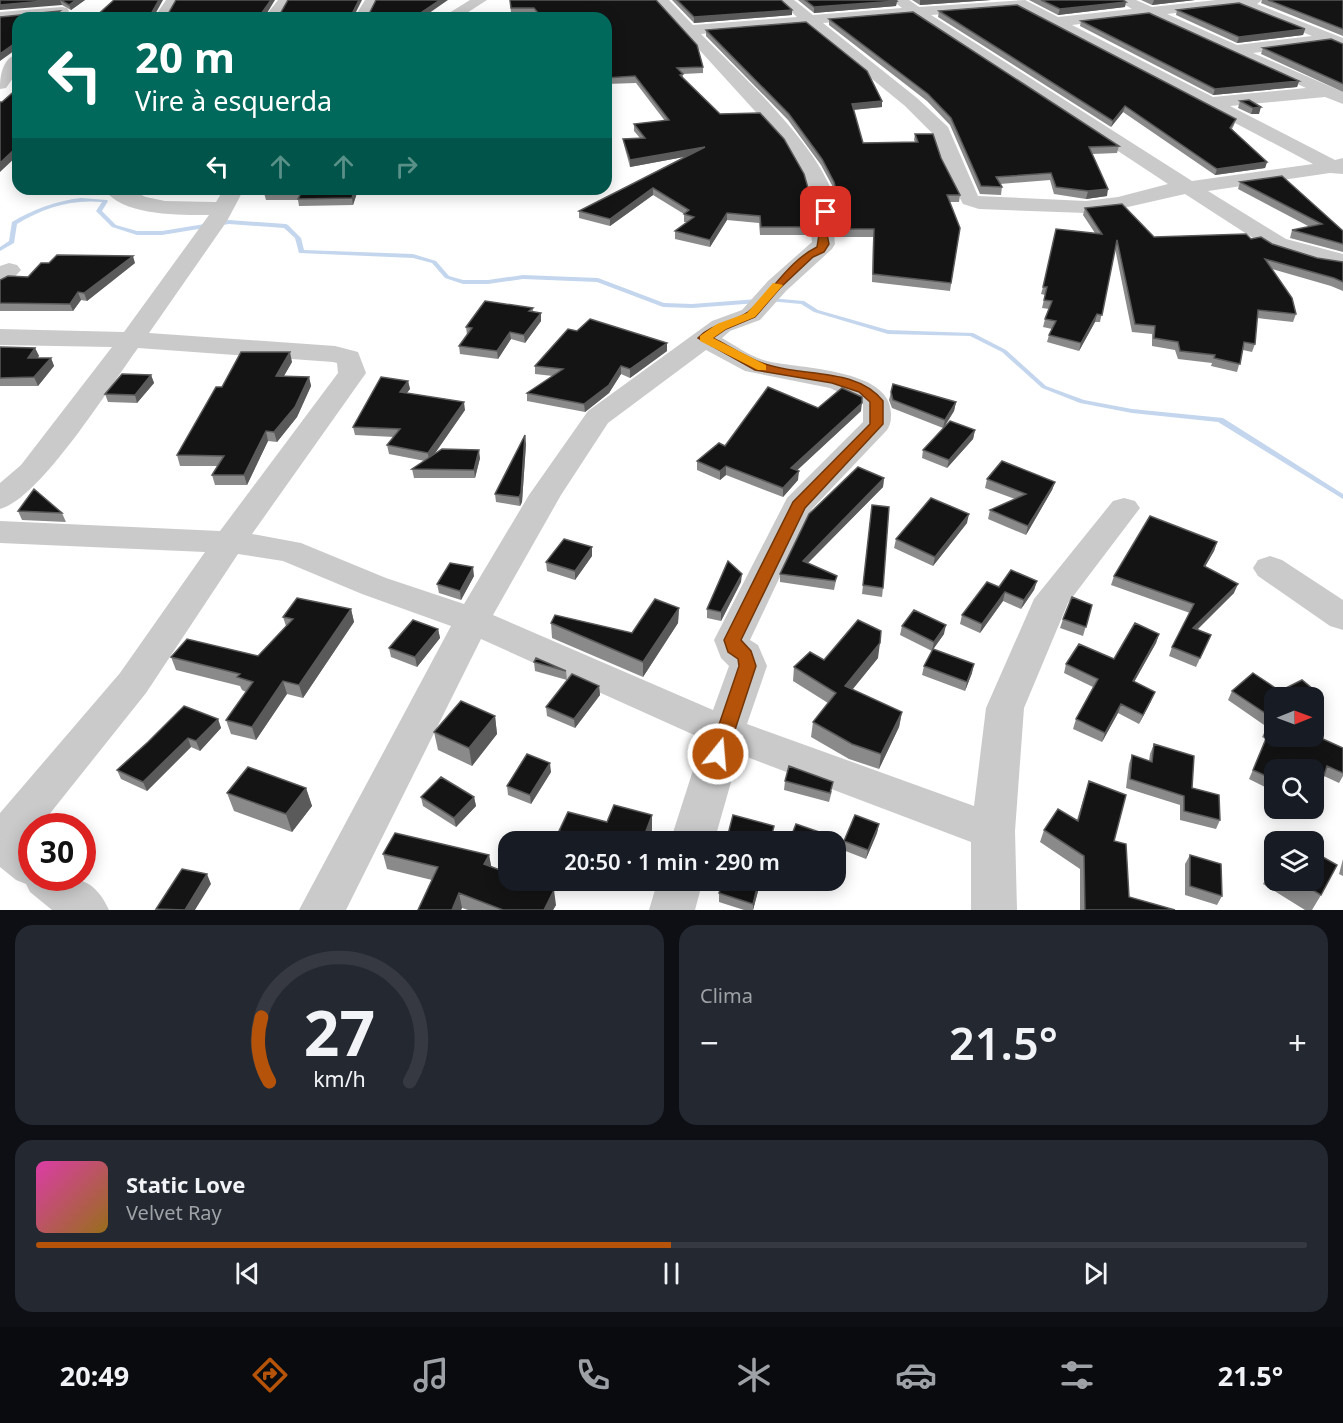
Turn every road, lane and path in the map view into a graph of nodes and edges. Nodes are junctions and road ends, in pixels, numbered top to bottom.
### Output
1 (285, 0) edge
2 (480, 0) edge
3 (660, 0) edge
4 (785, 0) edge
5 (899, 0) edge
6 (1125, 0) edge
7 (1256, 0) edge
8 (1237, 1) edge
9 (1016, 2) edge
10 (63, 10) edge
11 (1148, 11) junction
12 (42, 12) edge
13 (276, 12) edge
14 (459, 12) edge
15 (919, 12) junction
16 (812, 19) junction
17 (1056, 22) junction
18 (688, 30) junction
19 (1339, 39) edge
20 (1235, 50) junction
21 (12, 67) edge
22 (0, 84) edge
23 (1338, 94) edge
24 (1213, 102) junction
25 (1339, 167) edge
26 (1189, 187) junction
27 (122, 195) edge
28 (227, 199) edge
29 (1343, 261) edge
30 (0, 337) edge
31 (704, 338) junction
32 (131, 340) junction
33 (0, 499) edge
34 (1124, 508) dead end
35 (0, 532) edge
36 (229, 542) junction
37 (1270, 568) dead end
38 (1343, 617) edge
39 (472, 620) junction
40 (725, 732) junction
41 (695, 831) edge
42 (993, 831) junction
43 (8, 848) edge
44 (62, 891) edge
45 (678, 891) edge
46 (86, 910) edge
47 (322, 910) edge
48 (672, 910) edge
49 (994, 910) edge

1 - 13 street
2 - 14 street
3 - 18 street
4 - 16 street
5 - 15 street
6 - 11 street
7 - 8 street
8 - 11 street
8 - 19 street
9 - 15 street
9 - 17 street
10 - 12 street
11 - 17 street
11 - 20 street
15 - 16 street
15 - 26 street
16 - 18 street
16 - 26 street
17 - 24 street
18 - 31 street
19 - 20 street
20 - 23 street
21 - 22 street
23 - 24 street
24 - 25 street
25 - 26 street
26 - 29 street
27 - 28 street
28 - 32 street
30 - 32 street
31 - 39 street
31 - 40 street
32 - 33 street
32 - 36 street
34 - 42 street
35 - 36 street
36 - 39 street
36 - 43 street
37 - 38 street
39 - 40 street
39 - 47 street
40 - 41 street
40 - 42 street
42 - 49 street
44 - 46 street
45 - 48 street

